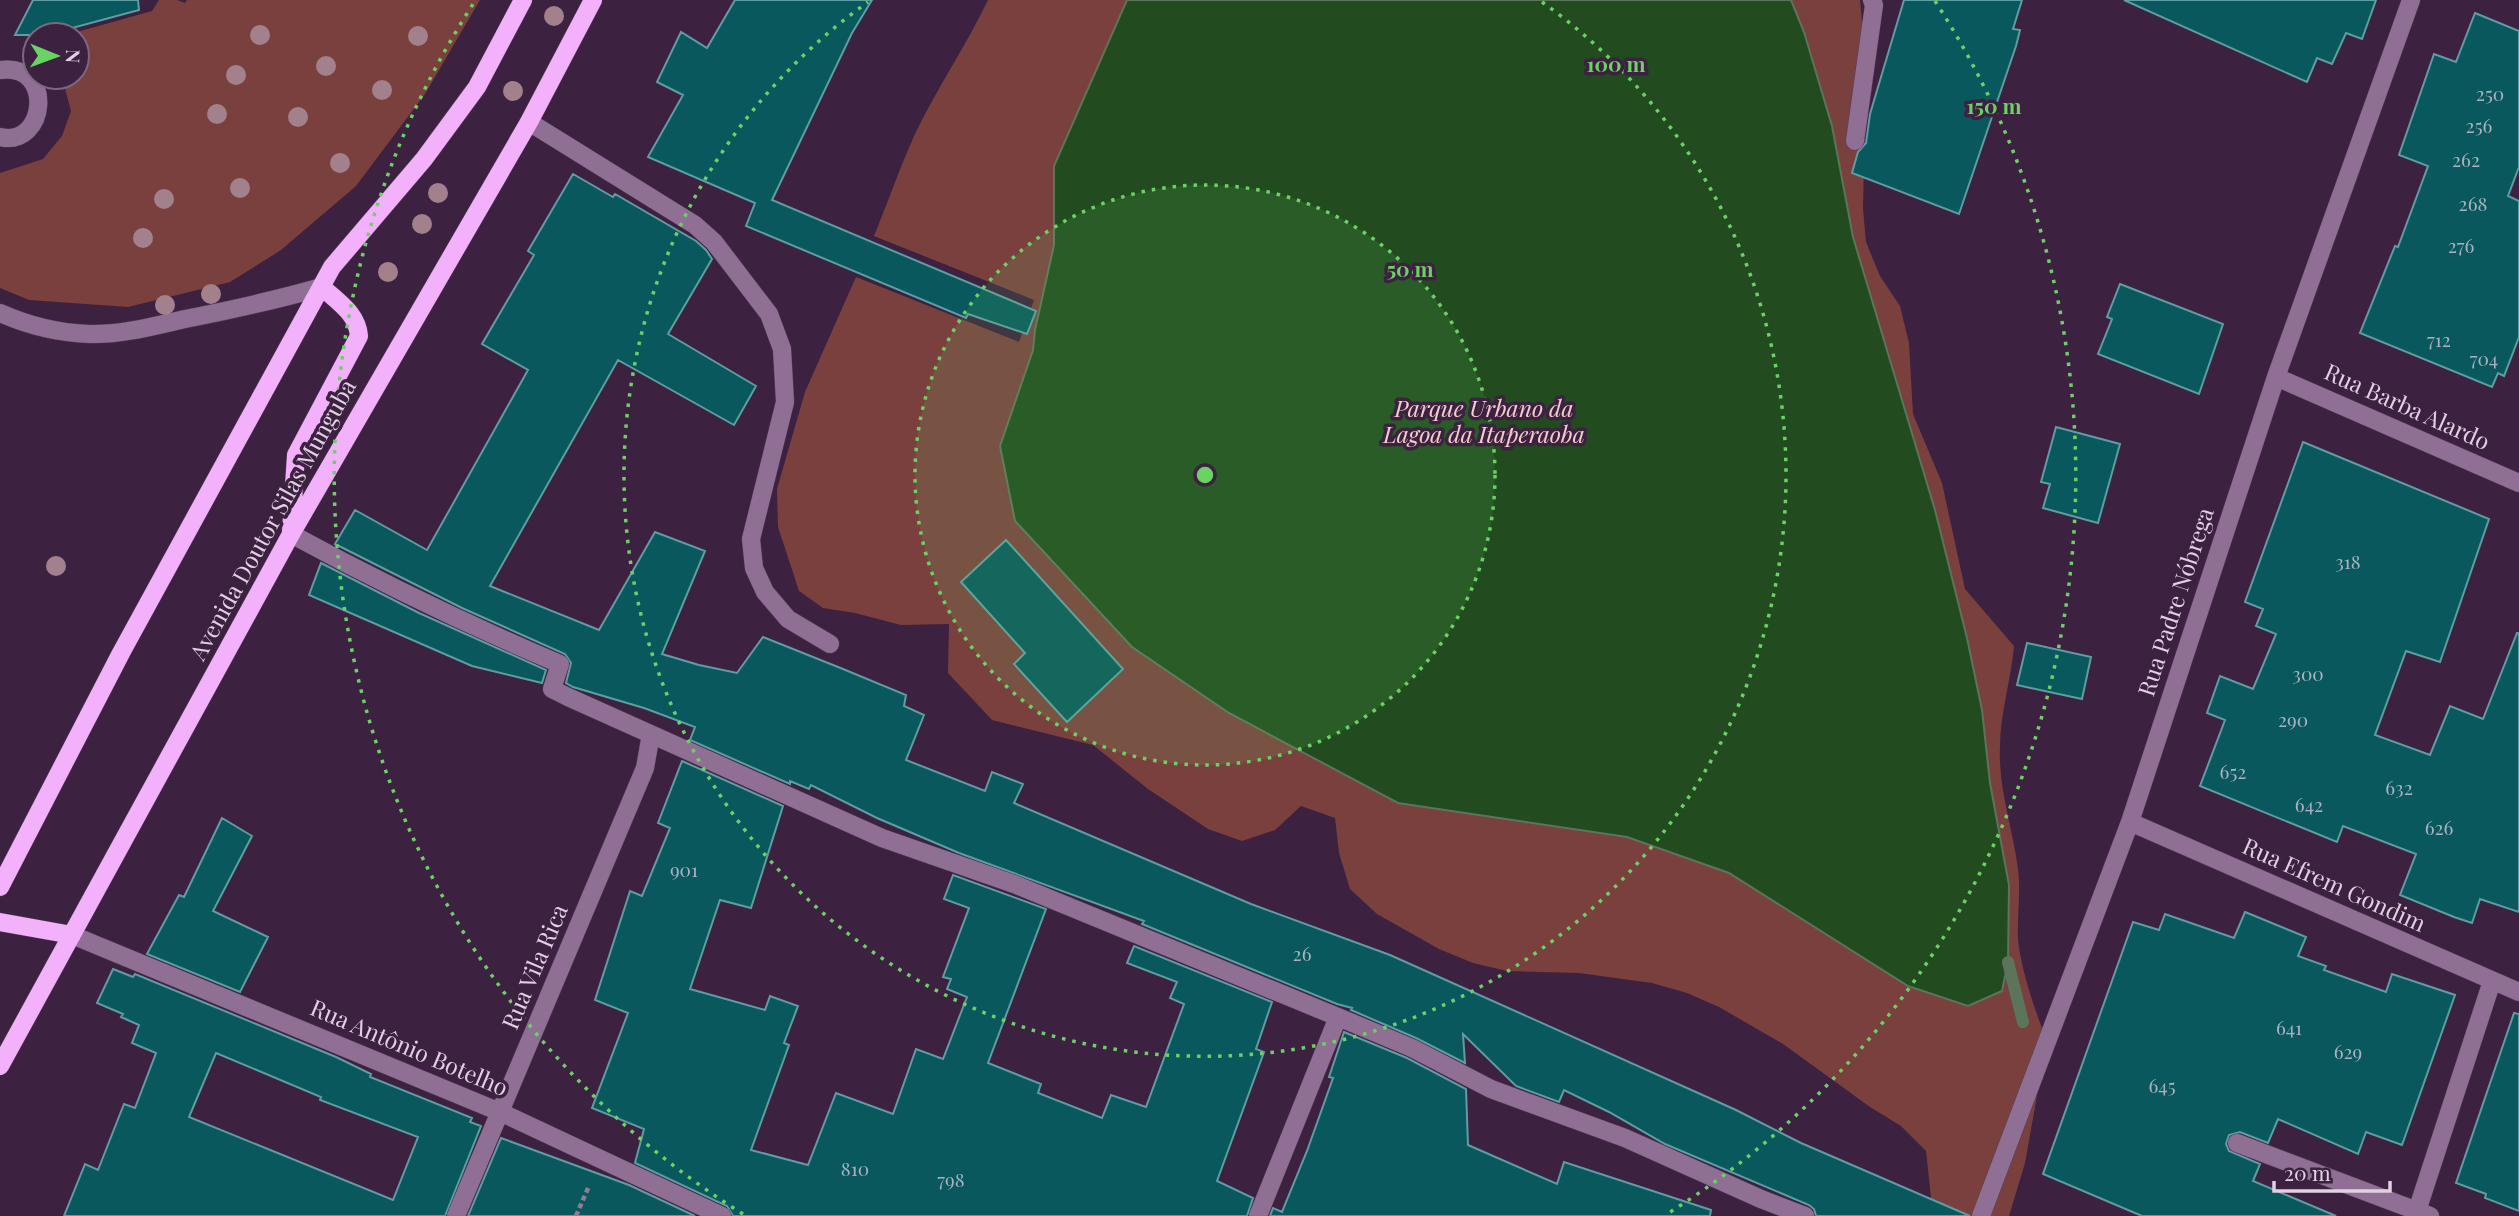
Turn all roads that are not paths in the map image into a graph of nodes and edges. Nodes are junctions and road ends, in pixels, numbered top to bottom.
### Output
1 (523, 0) edge
2 (593, 0) edge
3 (1872, 0) edge
4 (2411, 0) edge
5 (0, 70) edge
6 (529, 122) junction
7 (0, 137) edge
8 (1854, 141) dead end
9 (322, 287) junction
10 (0, 313) edge
11 (2276, 377) junction
12 (2519, 483) edge
13 (291, 534) junction
14 (830, 645) dead end
15 (651, 734) junction
16 (2130, 822) junction
17 (0, 887) edge
18 (0, 922) edge
19 (72, 935) junction
20 (2492, 981) junction
21 (2519, 992) edge
22 (1338, 1017) junction
23 (0, 1066) edge
24 (500, 1112) junction
25 (2237, 1143) dead end
26 (2423, 1213) edge
27 (456, 1216) edge
28 (722, 1216) edge
29 (1258, 1216) edge
30 (1805, 1216) edge
31 (1981, 1216) edge

1 - 9 main road
2 - 6 main road, Avenida Doutor Silas Munguba
3 - 8 street
4 - 11 street, Rua Padre Nóbrega
5 - 7 street
6 - 13 main road, Avenida Doutor Silas Munguba
6 - 14 street
9 - 10 street
9 - 13 main road
9 - 17 main road
11 - 12 street, Rua Barba Alardo
11 - 16 street, Rua Padre Nóbrega
13 - 15 street
13 - 19 main road, Avenida Doutor Silas Munguba
15 - 22 street
15 - 24 street, Rua Vila Rica
16 - 20 street, Rua Efrem Gondim
16 - 31 street, Rua Padre Nóbrega
18 - 19 main road
19 - 23 main road, Avenida Doutor Silas Munguba
19 - 24 street, Rua Antônio Botelho
20 - 21 street, Rua Efrem Gondim
20 - 26 street
22 - 29 street
22 - 30 street
24 - 27 street, Rua Vila Rica
24 - 28 street, Rua Antônio Botelho
25 - 26 street

